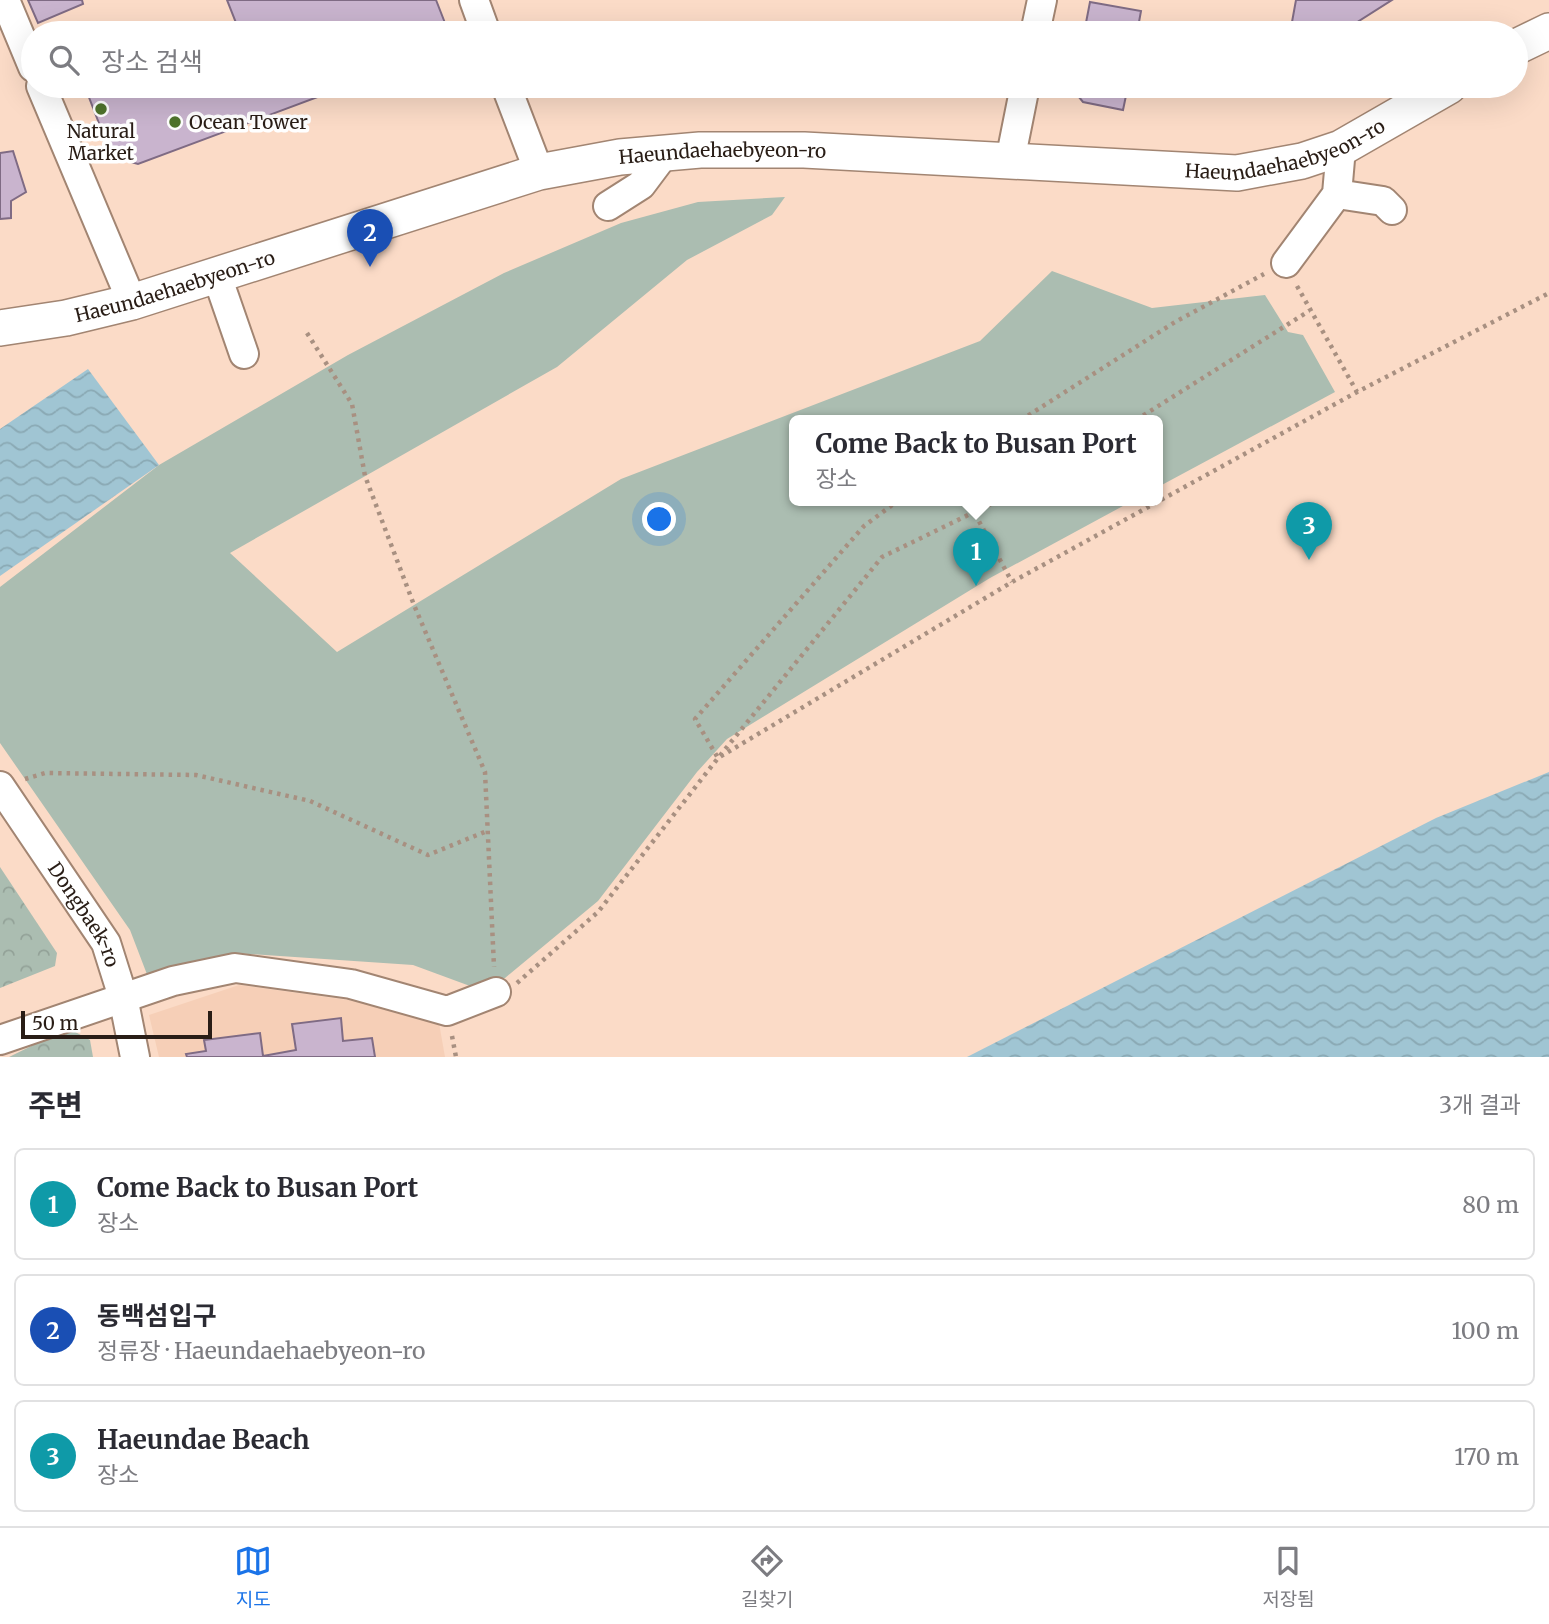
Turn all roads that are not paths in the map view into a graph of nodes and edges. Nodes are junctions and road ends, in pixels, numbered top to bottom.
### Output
1 (5, 0) edge
2 (474, 0) edge
3 (1042, 0) edge
4 (482, 21) edge
5 (1038, 21) edge
6 (1549, 31) edge
7 (21, 38) edge
8 (1528, 41) edge
9 (46, 98) edge
10 (511, 98) edge
11 (1023, 98) edge
12 (1428, 98) edge
13 (1341, 148) junction
14 (664, 153) junction
15 (1010, 162) junction
16 (539, 172) junction
17 (1337, 194) junction
18 (608, 206) dead end
19 (1392, 210) dead end
20 (1286, 262) road end
21 (217, 276) junction
22 (132, 302) junction
23 (0, 328) edge
24 (244, 354) dead end
25 (0, 786) edge
26 (496, 992) road end
27 (123, 997) junction
28 (0, 1040) edge
29 (135, 1057) edge

1 - 7 street
2 - 4 street
3 - 5 street
6 - 8 main road
9 - 22 street
10 - 16 street
11 - 15 street
12 - 13 main road, Haeundaehaebyeon-ro
13 - 15 main road, Haeundaehaebyeon-ro
13 - 17 street
14 - 15 main road, Haeundaehaebyeon-ro
14 - 16 main road, Haeundaehaebyeon-ro
14 - 18 street
16 - 21 main road, Haeundaehaebyeon-ro
17 - 19 street
17 - 20 street
21 - 22 main road, Haeundaehaebyeon-ro
21 - 24 street
22 - 23 main road, Haeundaehaebyeon-ro
25 - 27 street, Dongbaek-ro
26 - 27 street
27 - 28 street
27 - 29 street, Dongbaek-ro

